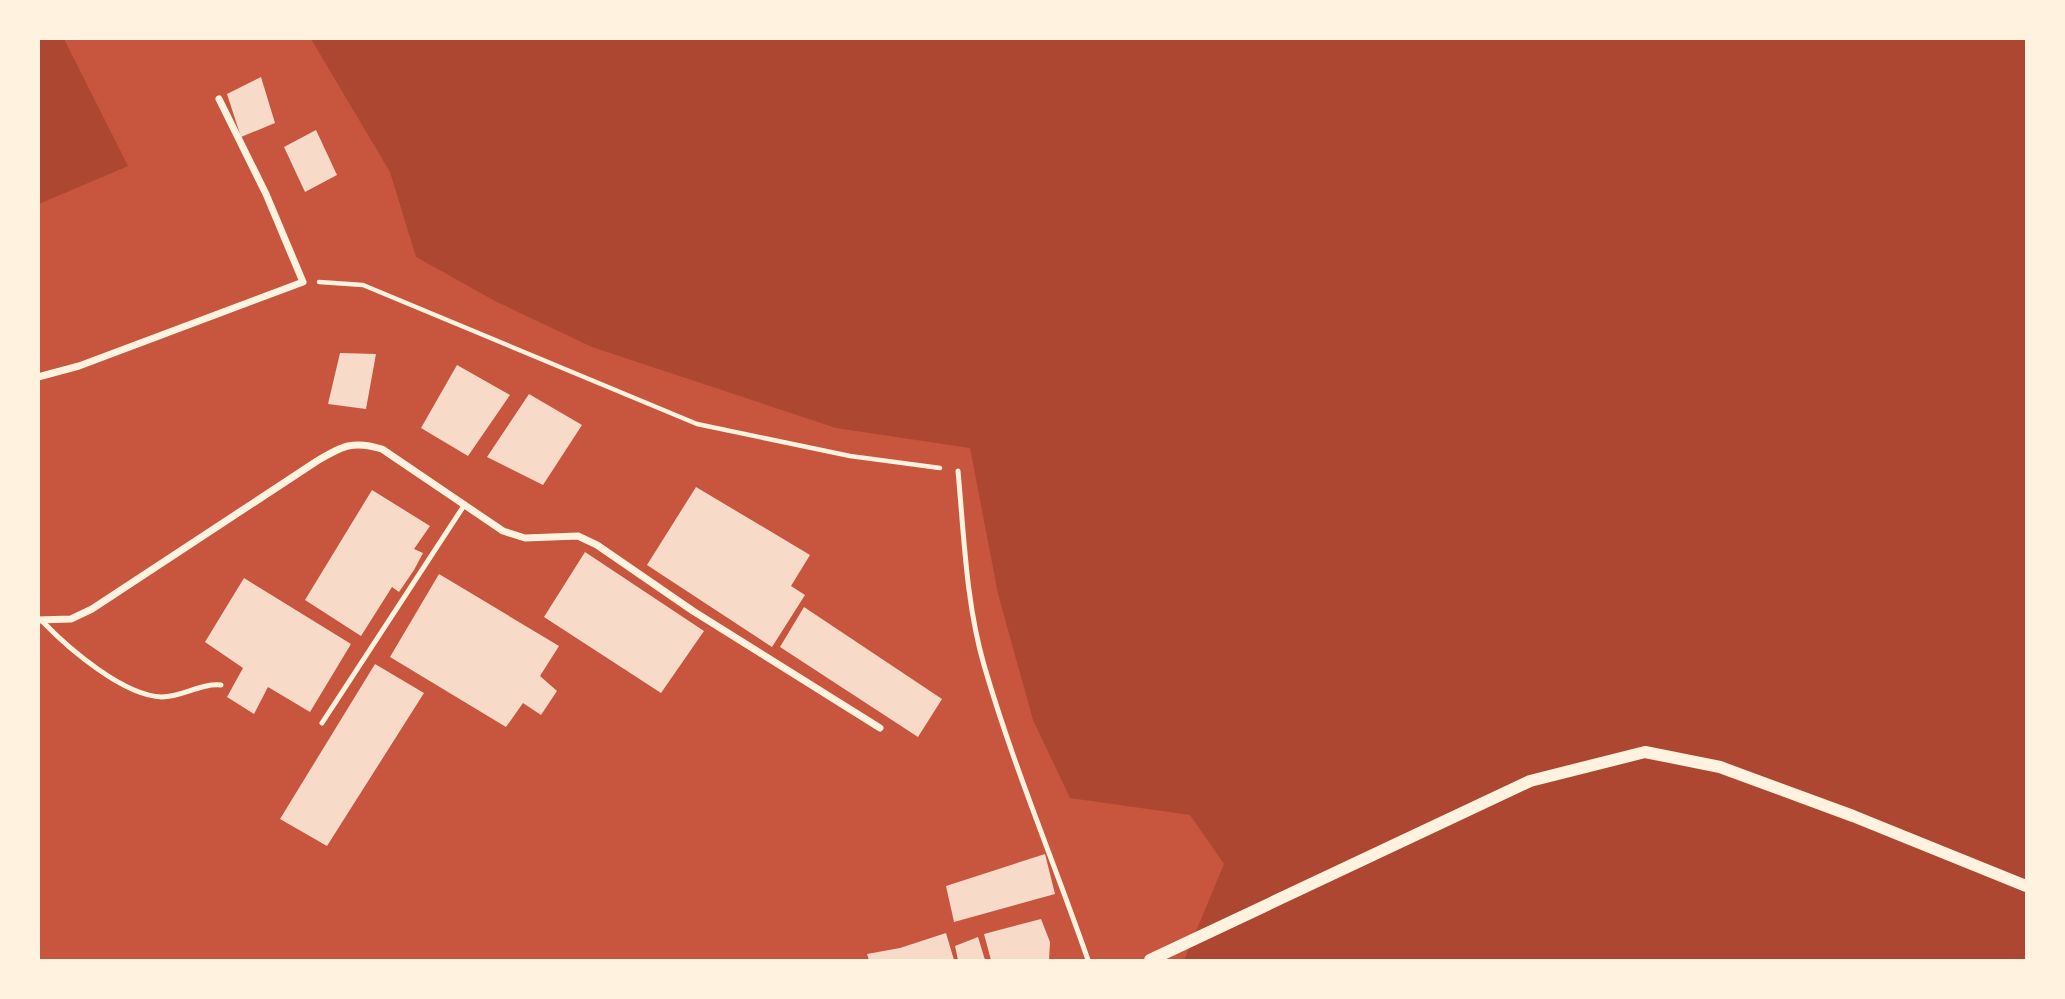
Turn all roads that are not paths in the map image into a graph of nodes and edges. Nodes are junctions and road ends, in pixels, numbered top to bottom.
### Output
1 (219, 99) dead end
2 (38, 377) edge
3 (958, 471) road end
4 (465, 504) junction
5 (41, 621) edge
6 (221, 685) dead end
7 (322, 723) dead end
8 (880, 727) dead end
9 (2026, 887) edge
10 (1088, 961) edge
11 (1150, 961) edge

1 - 2 street
3 - 10 lane
4 - 5 street
4 - 7 lane
4 - 8 street
5 - 6 lane
9 - 11 street

